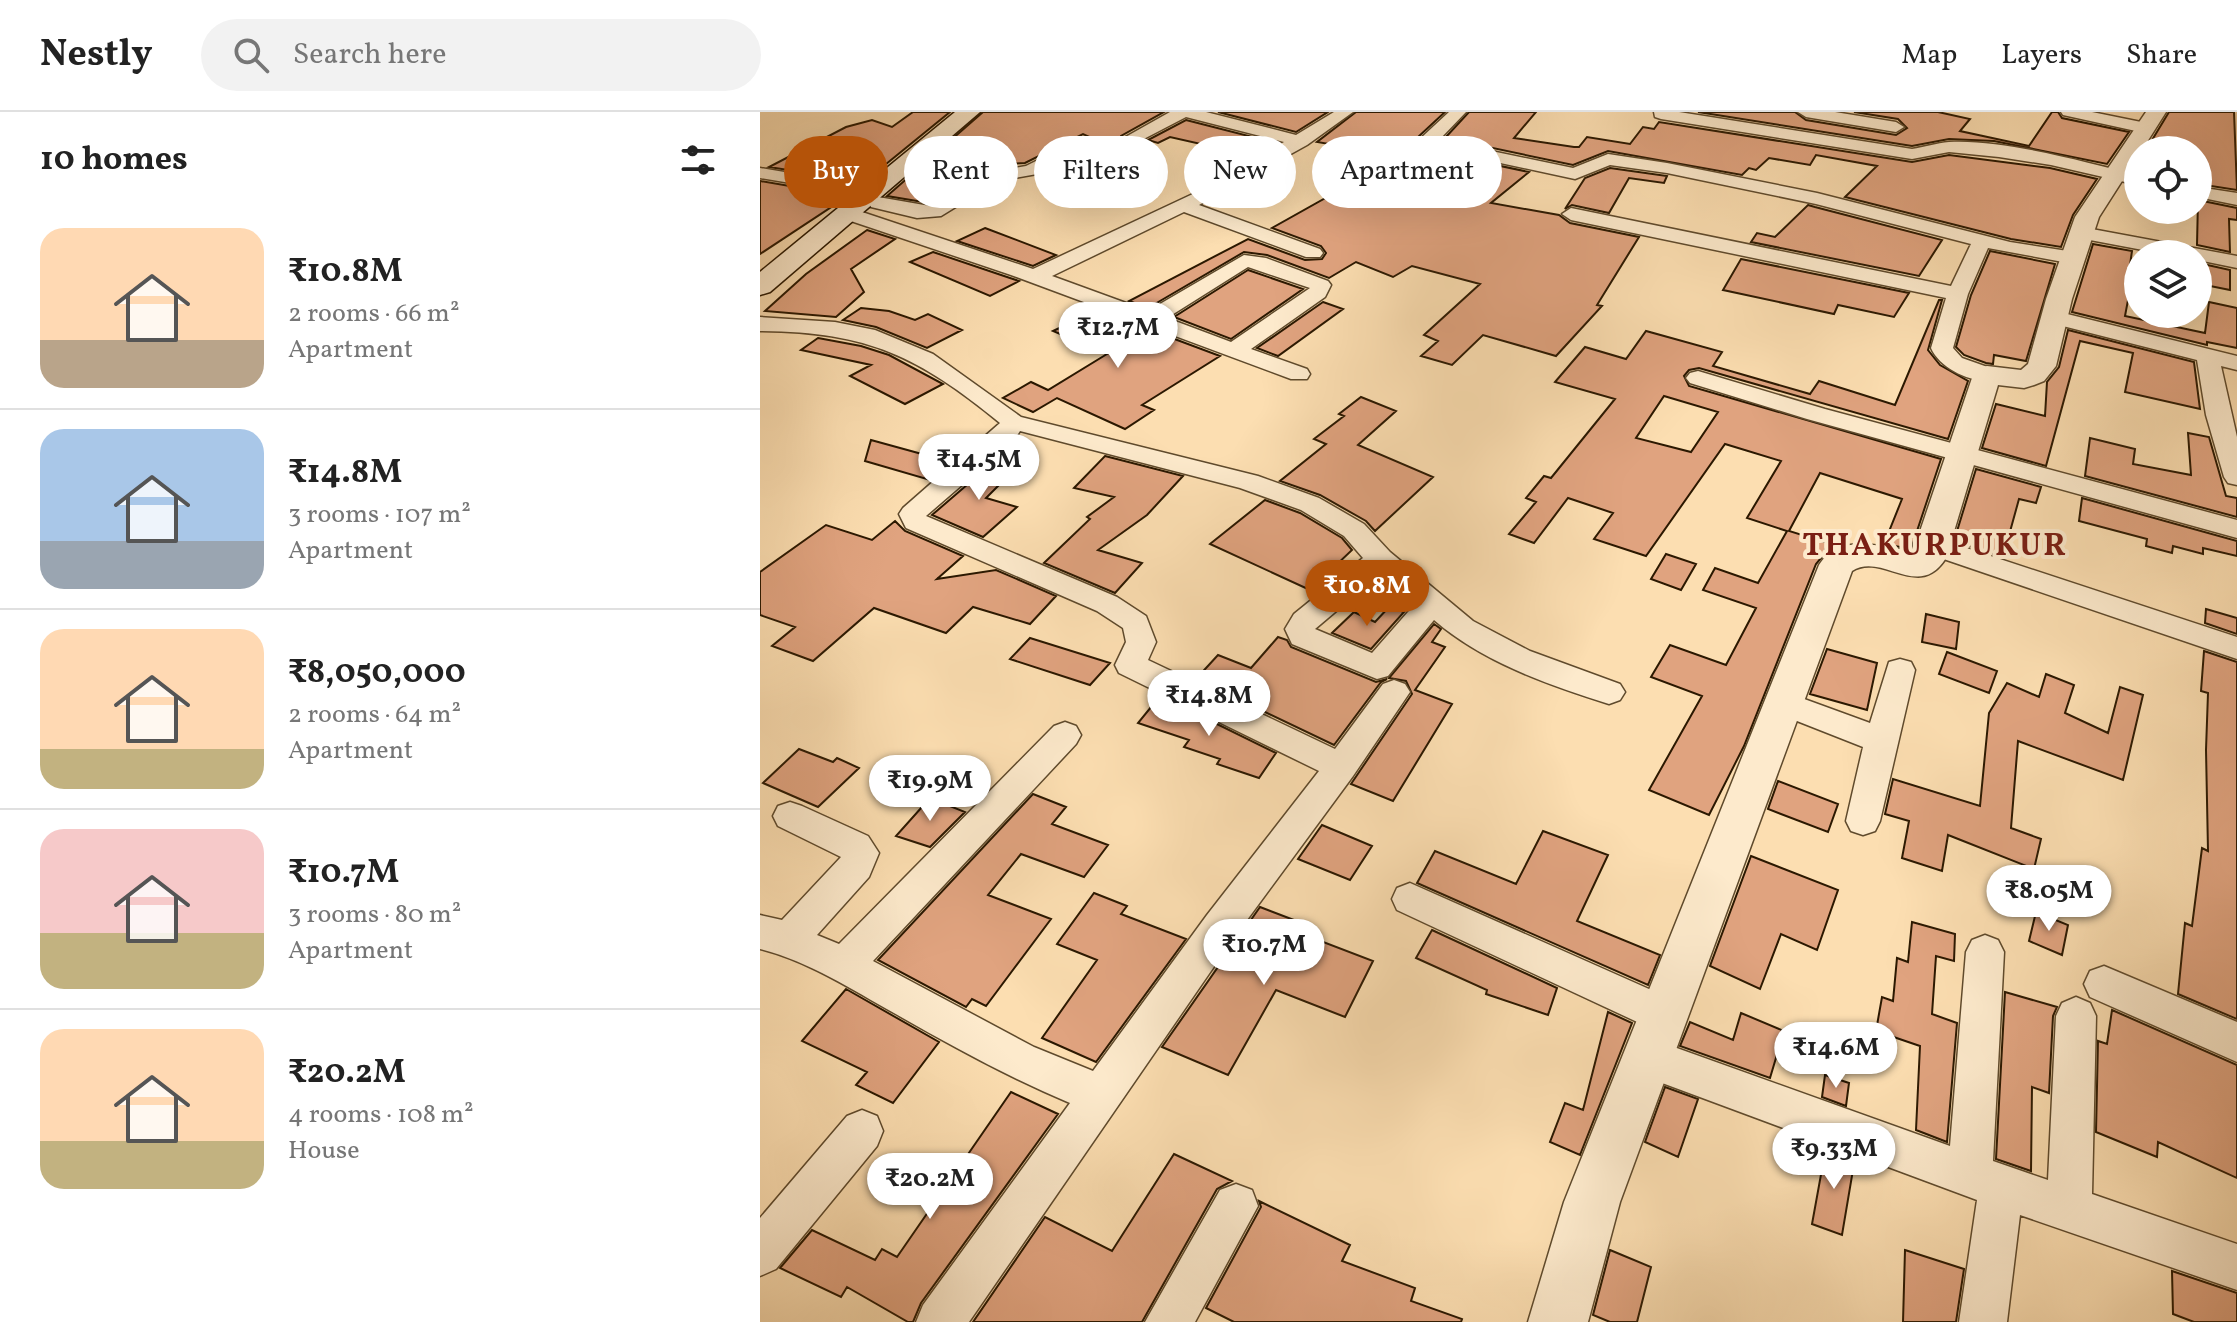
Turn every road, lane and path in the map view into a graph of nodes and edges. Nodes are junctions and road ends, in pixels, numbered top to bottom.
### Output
1 (969, 112) edge
2 (1184, 112) edge
3 (1454, 112) edge
4 (1766, 112) edge
5 (1806, 112) edge
6 (1907, 112) edge
7 (2069, 112) edge
8 (1338, 113) edge
9 (1661, 114) edge
10 (2151, 120) edge
11 (1896, 127) junction
12 (1753, 129) junction
13 (1136, 136) edge
14 (1301, 141) junction
15 (1296, 144) edge
16 (1882, 149) junction
17 (1034, 168) edge
18 (760, 173) edge
19 (2124, 178) edge
20 (784, 180) edge
21 (888, 181) edge
22 (2124, 181) edge
23 (2212, 195) edge
24 (2237, 199) edge
25 (1184, 206) edge
26 (888, 207) edge
27 (856, 208) edge
28 (875, 208) edge
29 (1190, 208) edge
30 (1571, 214) dead end
31 (1982, 241) junction
32 (2078, 246) junction
33 (2124, 249) edge
34 (1313, 253) dead end
35 (2212, 257) edge
36 (2237, 262) edge
37 (1033, 277) junction
38 (760, 286) edge
39 (1958, 294) junction
40 (2055, 317) junction
41 (1148, 320) junction
42 (760, 324) edge
43 (1234, 350) junction
44 (2208, 357) junction
45 (2237, 363) edge
46 (1299, 374) dead end
47 (1988, 375) junction
48 (1698, 378) dead end
49 (1013, 422) junction
50 (1960, 453) junction
51 (2237, 477) edge
52 (2237, 529) edge
53 (1933, 546) junction
54 (1380, 559) junction
55 (1433, 602) junction
56 (2237, 648) edge
57 (1900, 670) dead end
58 (1394, 692) dead end
59 (1609, 692) dead end
60 (1785, 704) junction
61 (1065, 735) dead end
62 (1881, 740) junction
63 (1341, 767) junction
64 (790, 816) dead end
65 (1863, 821) dead end
66 (1410, 899) dead end
67 (774, 936) edge
68 (1985, 952) dead end
69 (844, 965) junction
70 (2104, 984) dead end
71 (1662, 1014) junction
72 (2076, 1016) dead end
73 (2237, 1042) edge
74 (1646, 1057) junction
75 (1100, 1095) junction
76 (862, 1131) dead end
77 (1986, 1181) junction
78 (1236, 1206) dead end
79 (2069, 1209) junction
80 (760, 1253) edge
81 (2237, 1267) edge
82 (940, 1322) edge
83 (1169, 1322) edge
84 (1558, 1322) edge
85 (1983, 1322) edge

1 - 21 main road
2 - 13 street
2 - 14 street
3 - 31 street
4 - 12 street
5 - 11 street
6 - 11 street
7 - 10 street
8 - 14 street
9 - 12 street
11 - 16 street
12 - 16 street
14 - 15 street
16 - 19 street
17 - 26 street
18 - 20 street
22 - 32 street
23 - 24 street
25 - 37 street
27 - 38 main road
28 - 37 street
29 - 34 street
30 - 39 street
31 - 32 street
31 - 39 street
32 - 33 street
32 - 40 street
35 - 36 street
37 - 41 street
39 - 47 street
40 - 44 street
40 - 47 street
41 - 43 street
41 - 43 street
42 - 49 street
43 - 46 street
44 - 45 street
44 - 51 street
47 - 50 street
48 - 50 street
49 - 54 street
49 - 63 street
50 - 52 street
50 - 53 street
53 - 56 street
53 - 60 street
54 - 55 street
54 - 55 street
55 - 59 street
57 - 62 street
58 - 63 street
60 - 62 street
60 - 71 street
61 - 69 street
62 - 65 street
63 - 75 street
64 - 67 street
66 - 71 street
67 - 69 street
68 - 77 street
69 - 75 street
70 - 73 street
71 - 74 street
72 - 79 street
74 - 77 street
74 - 84 street
75 - 82 street
76 - 80 street
77 - 79 street
77 - 85 street
78 - 83 street
79 - 81 street

